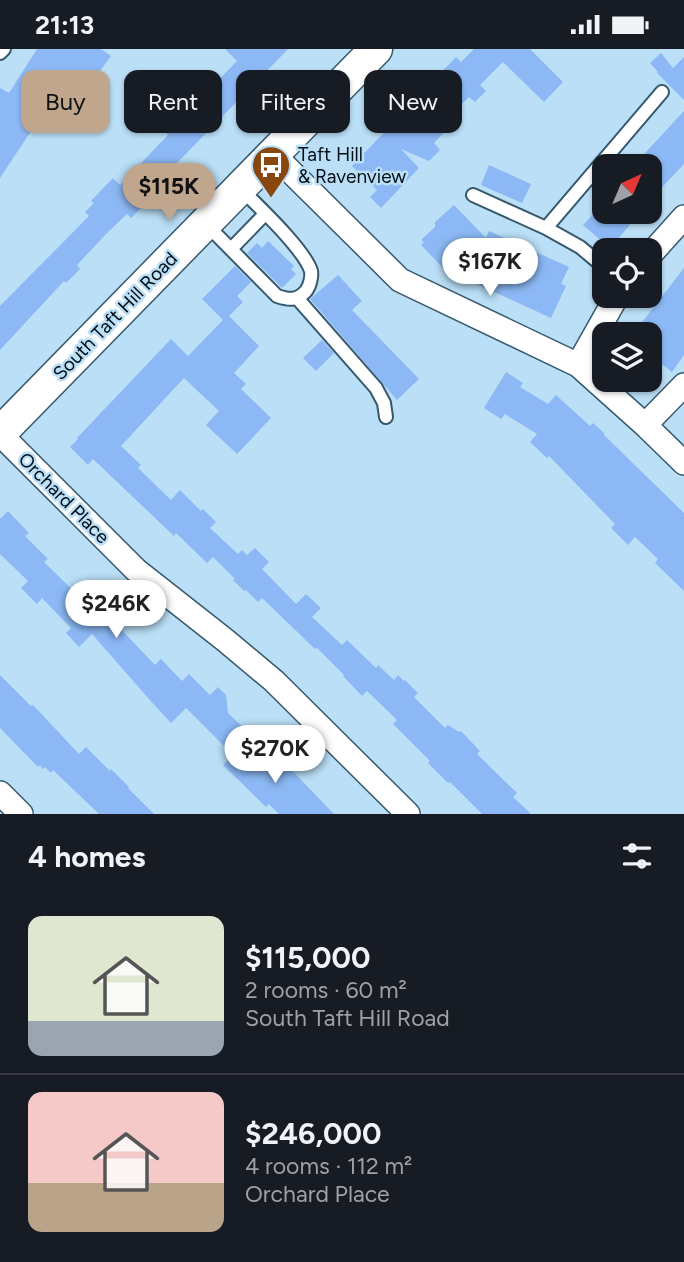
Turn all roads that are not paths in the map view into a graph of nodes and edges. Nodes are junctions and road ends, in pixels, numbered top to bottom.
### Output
1 (4, 49) edge
2 (376, 49) edge
3 (0, 54) edge
4 (662, 92) dead end
5 (273, 154) junction
6 (240, 188) junction
7 (473, 195) dead end
8 (265, 214) junction
9 (205, 223) junction
10 (682, 223) edge
11 (546, 228) junction
12 (662, 242) edge
13 (231, 249) junction
14 (592, 257) edge
15 (297, 299) junction
16 (610, 308) edge
17 (578, 365) junction
18 (684, 385) edge
19 (386, 417) dead end
20 (645, 425) junction
21 (0, 434) edge
22 (684, 463) edge
23 (0, 793) edge
24 (21, 814) edge
25 (408, 814) edge

1 - 3 lane
2 - 5 main road, South Taft Hill Road
4 - 11 lane
5 - 6 main road, South Taft Hill Road
5 - 17 street
6 - 8 lane
6 - 9 main road, South Taft Hill Road
7 - 11 lane
8 - 13 lane
8 - 15 lane
9 - 13 lane
9 - 21 main road, South Taft Hill Road
10 - 12 street
11 - 14 lane
13 - 15 lane
15 - 19 lane
16 - 17 street
17 - 20 street
18 - 20 street
20 - 22 street
21 - 25 street, Orchard Place
23 - 24 street

